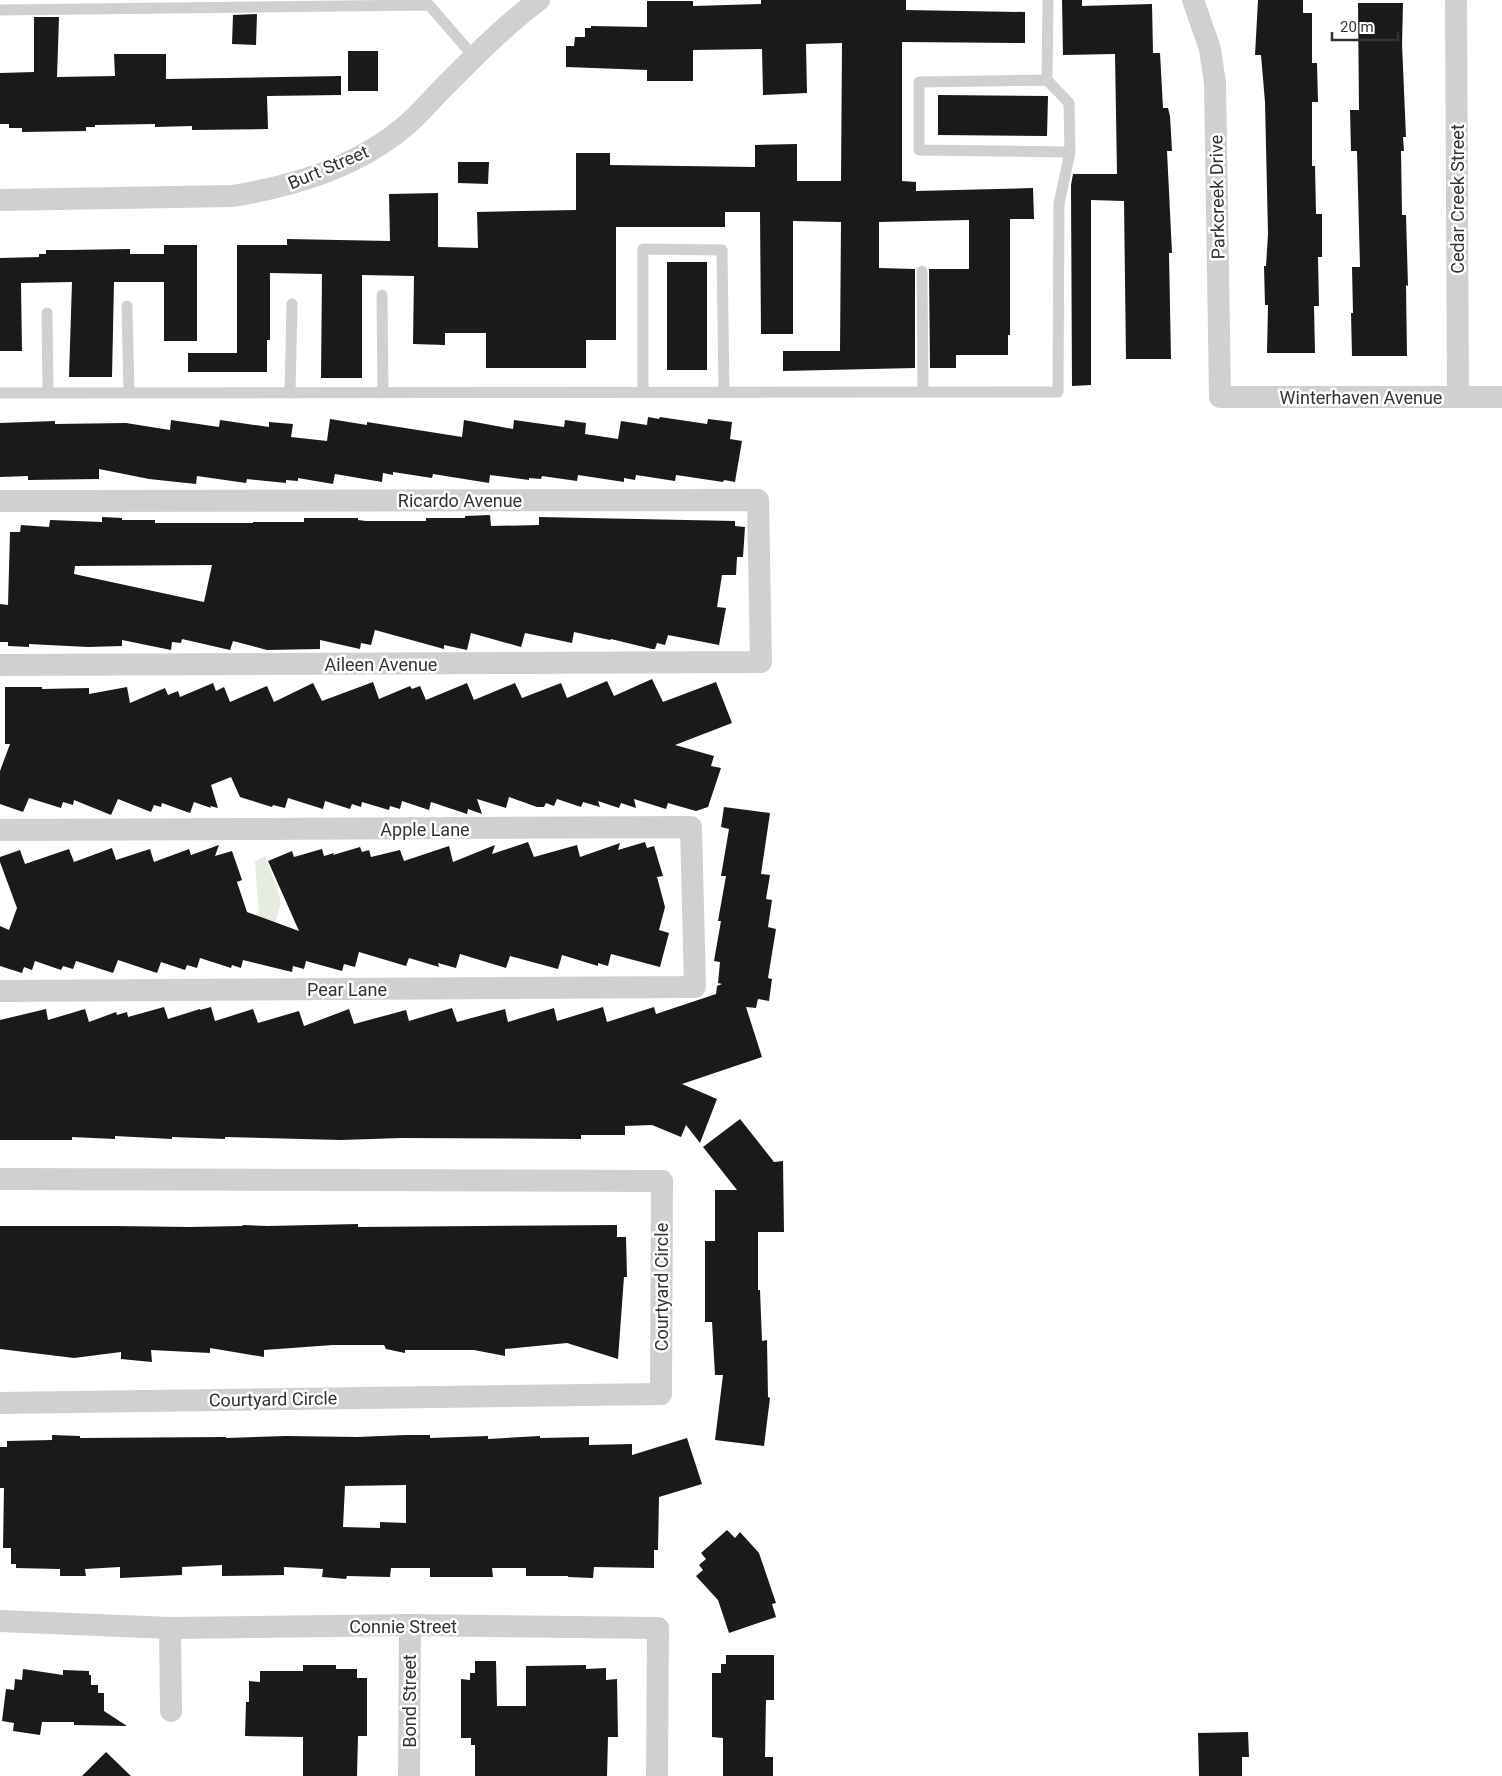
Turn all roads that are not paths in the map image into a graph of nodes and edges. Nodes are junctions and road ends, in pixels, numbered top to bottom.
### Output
1 (539, 0) edge
2 (1048, 0) edge
3 (1193, 0) edge
4 (1456, 0) edge
5 (0, 10) edge
6 (474, 57) junction
7 (1047, 80) junction
8 (1070, 152) junction
9 (0, 200) edge
10 (922, 271) dead end
11 (382, 295) dead end
12 (292, 304) dead end
13 (127, 306) dead end
14 (47, 313) dead end
15 (643, 392) junction
16 (724, 392) junction
17 (923, 392) junction
18 (0, 393) edge
19 (48, 393) junction
20 (129, 393) junction
21 (290, 393) junction
22 (383, 393) junction
23 (1458, 397) junction
24 (1502, 397) edge
25 (1220, 398) joint
26 (0, 501) edge
27 (761, 662) joint
28 (0, 665) edge
29 (0, 830) edge
30 (695, 987) joint
31 (0, 991) edge
32 (0, 1180) edge
33 (0, 1403) edge
34 (0, 1621) edge
35 (410, 1625) junction
36 (170, 1628) junction
37 (171, 1711) dead end
38 (409, 1776) edge
39 (656, 1776) edge

1 - 6 street, Burt Street
2 - 7 lane
3 - 25 street, Parkcreek Drive
4 - 23 street, Cedar Creek Street
5 - 6 lane
6 - 9 street, Burt Street
7 - 8 lane
7 - 8 lane
8 - 17 lane
10 - 17 lane
11 - 22 lane
12 - 21 lane
13 - 20 lane
14 - 19 lane
15 - 16 lane
15 - 16 lane
15 - 22 lane
16 - 17 lane
18 - 19 lane
19 - 20 lane
20 - 21 lane
21 - 22 lane
23 - 24 street, Winterhaven Avenue
23 - 25 street, Winterhaven Avenue
26 - 27 street, Ricardo Avenue
27 - 28 street, Aileen Avenue
29 - 30 street, Apple Lane
30 - 31 street, Pear Lane
32 - 33 street, Courtyard Circle
34 - 36 street, Connie Street
35 - 36 street, Connie Street
35 - 38 street, Bond Street
35 - 39 street, Connie Street
36 - 37 street

